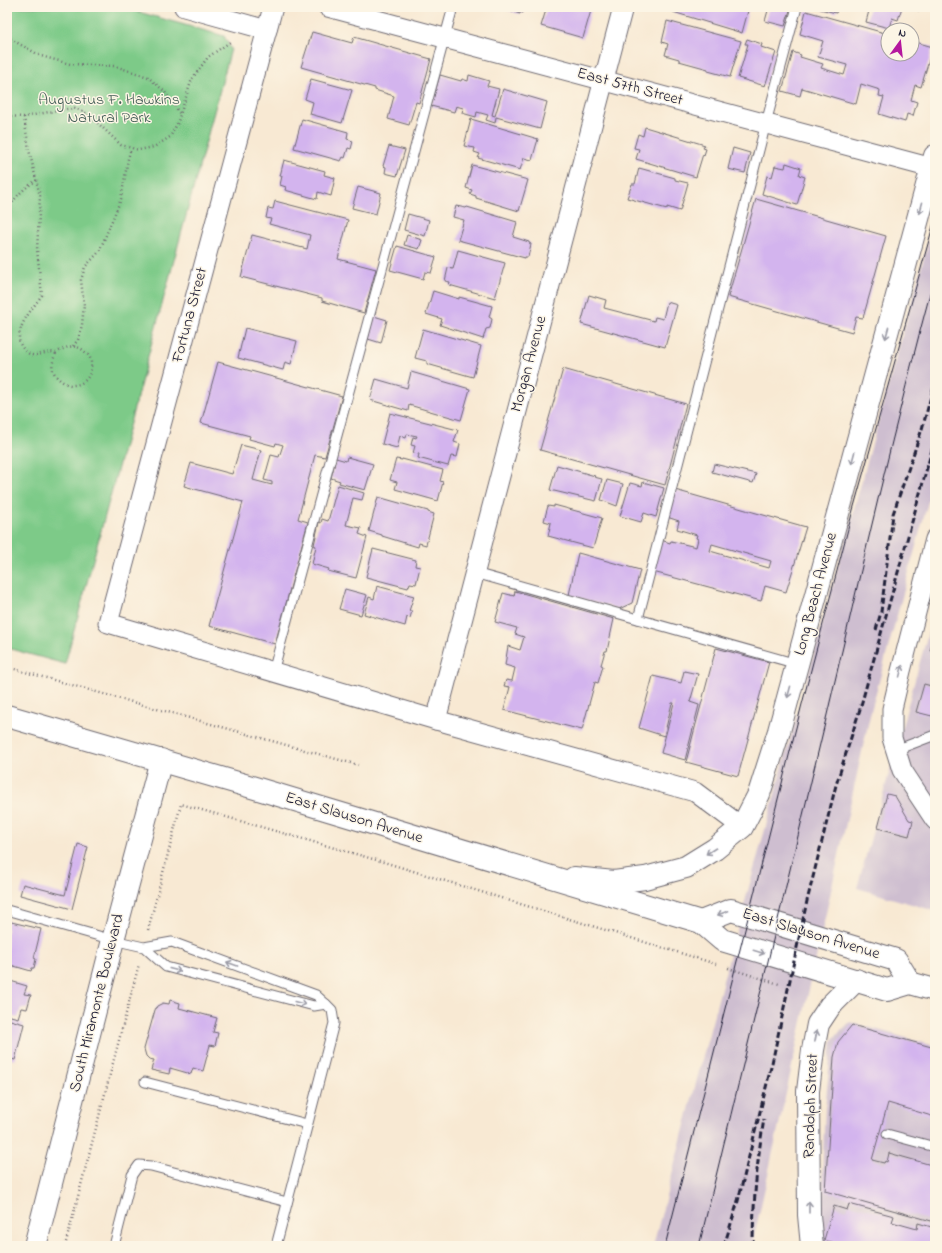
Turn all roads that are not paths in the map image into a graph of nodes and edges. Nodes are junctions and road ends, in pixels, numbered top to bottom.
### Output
1 (184, 7) edge
2 (273, 7) edge
3 (328, 7) edge
4 (453, 7) edge
5 (623, 7) edge
6 (797, 7) edge
7 (267, 30) junction
8 (445, 38) junction
9 (603, 80) junction
10 (766, 123) junction
11 (933, 162) edge
12 (935, 539) edge
13 (475, 573) junction
14 (638, 620) junction
15 (797, 664) junction
16 (273, 672) junction
17 (7, 716) edge
18 (436, 720) junction
19 (935, 735) edge
20 (896, 750) junction
21 (161, 760) junction
22 (935, 820) edge
23 (742, 826) junction
24 (548, 876) junction
25 (7, 910) edge
26 (702, 922) junction
27 (113, 940) junction
28 (144, 947) junction
29 (856, 980) junction
30 (910, 983) junction
31 (935, 990) edge
32 (326, 1004) junction
33 (146, 1082) dead end
34 (307, 1124) junction
35 (887, 1134) dead end
36 (935, 1147) edge
37 (287, 1202) junction
38 (35, 1246) edge
39 (114, 1246) edge
40 (276, 1246) edge
41 (812, 1246) edge

1 - 7 street
2 - 7 street, Fortuna Street
3 - 8 street, East 57th Street
4 - 8 lane
5 - 9 street, Morgan Avenue
6 - 10 lane
7 - 16 street, Fortuna Street
8 - 9 street, East 57th Street
8 - 16 lane
9 - 10 street, East 57th Street
9 - 13 street, Morgan Avenue
10 - 11 street, East 57th Street
10 - 14 lane
11 -> 15 street, Long Beach Avenue
20 -> 12 street
13 - 14 lane
13 - 18 street, Morgan Avenue
14 - 15 lane
15 -> 23 street, Long Beach Avenue
16 - 18 street
17 - 21 street, East Slauson Avenue
18 - 23 street
19 - 20 lane
20 - 22 street
21 - 24 street, East Slauson Avenue
21 - 27 street, South Miramonte Boulevard
23 -> 24 street, Long Beach Avenue
24 - 26 street, East Slauson Avenue
25 - 27 lane
26 -> 29 street, East Slauson Avenue
30 -> 26 street, East Slauson Avenue
27 - 28 lane
27 - 38 street, South Miramonte Boulevard
28 -> 32 lane
32 -> 28 lane
29 - 30 street, East Slauson Avenue
41 -> 29 street, Randolph Street
30 - 31 street
32 - 34 lane
33 - 34 lane
34 - 37 lane
35 - 36 lane
37 - 39 lane
37 - 40 lane

